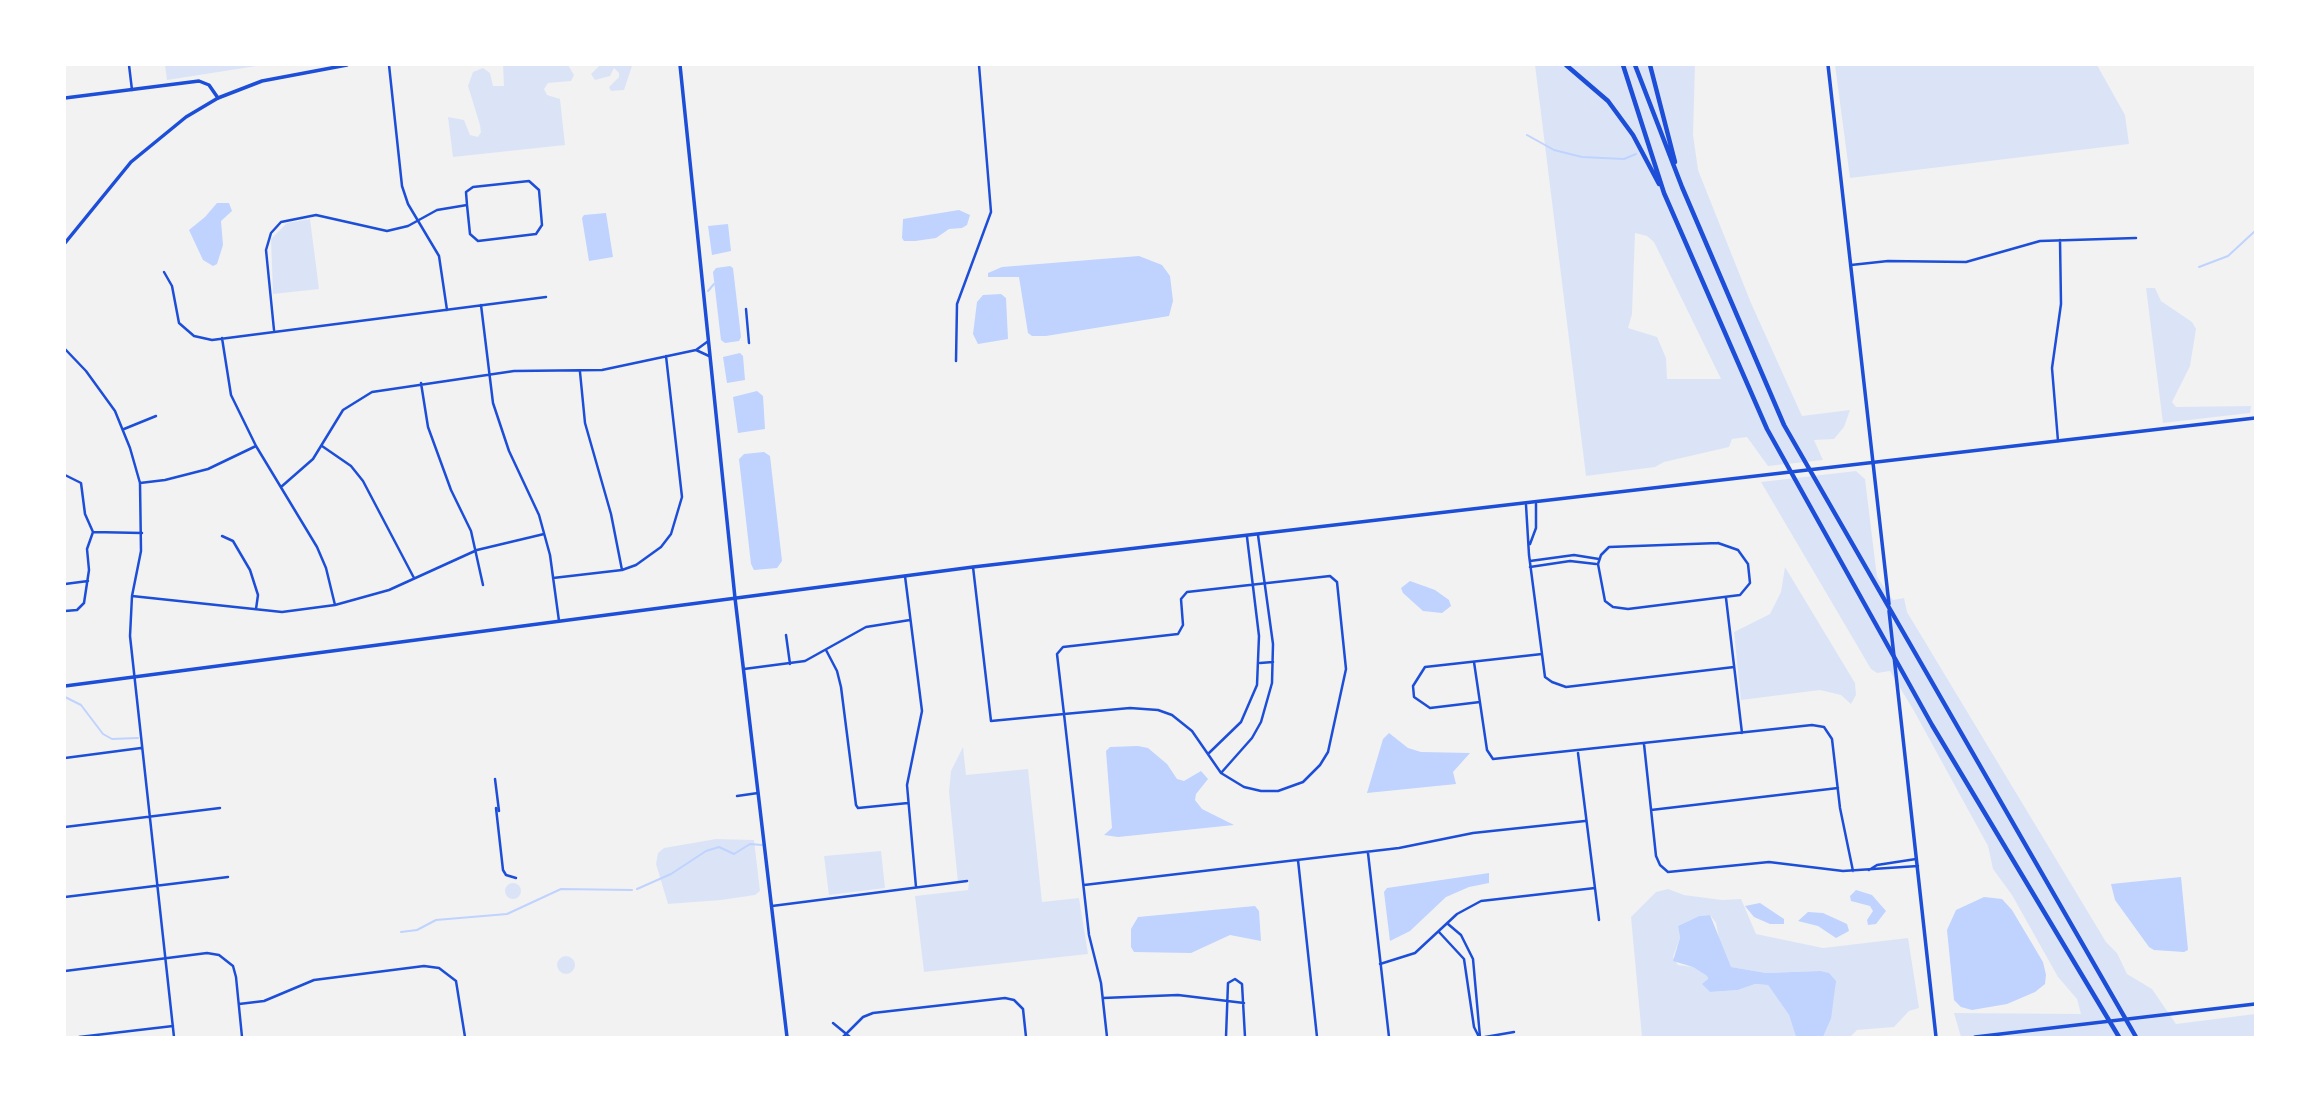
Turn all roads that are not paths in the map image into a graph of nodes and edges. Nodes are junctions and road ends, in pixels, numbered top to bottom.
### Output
1 (129, 65) edge
2 (347, 65) edge
3 (388, 65) edge
4 (680, 65) edge
5 (979, 65) edge
6 (1566, 65) edge
7 (1623, 65) edge
8 (1635, 65) edge
9 (1650, 65) edge
10 (1828, 65) edge
11 (132, 90) junction
12 (65, 98) edge
13 (218, 98) junction
14 (1682, 187) junction
15 (1668, 202) junction
16 (467, 205) junction
17 (418, 221) junction
18 (2136, 238) dead end
19 (2060, 240) junction
20 (65, 243) edge
21 (1851, 265) junction
22 (164, 272) dead end
23 (546, 297) dead end
24 (481, 305) junction
25 (746, 309) dead end
26 (447, 310) junction
27 (274, 330) junction
28 (222, 338) junction
29 (709, 340) junction
30 (749, 343) dead end
31 (65, 349) edge
32 (696, 350) junction
33 (666, 355) junction
34 (710, 356) junction
35 (956, 360) dead end
36 (580, 372) junction
37 (489, 374) junction
38 (421, 383) junction
39 (156, 416) dead end
40 (2255, 418) edge
41 (124, 429) junction
42 (2058, 442) junction
43 (256, 446) junction
44 (322, 446) junction
45 (1874, 463) junction
46 (65, 475) edge
47 (140, 483) junction
48 (281, 487) junction
49 (1536, 504) junction
50 (1526, 505) junction
51 (93, 532) junction
52 (142, 533) junction
53 (544, 534) junction
54 (1258, 535) junction
55 (222, 536) dead end
56 (1247, 537) junction
57 (1530, 544) junction
58 (477, 550) junction
59 (1530, 561) junction
60 (1598, 562) junction
61 (973, 567) junction
62 (1530, 567) junction
63 (622, 570) junction
64 (905, 576) junction
65 (414, 578) junction
66 (553, 578) junction
67 (88, 581) junction
68 (65, 584) edge
69 (1265, 584) junction
70 (483, 585) dead end
71 (1253, 585) junction
72 (132, 596) junction
73 (736, 598) junction
74 (1726, 598) junction
75 (335, 605) junction
76 (256, 609) junction
77 (65, 611) edge
78 (910, 620) junction
79 (559, 621) junction
80 (786, 635) dead end
81 (826, 650) junction
82 (1542, 654) junction
83 (1273, 662) junction
84 (1474, 662) junction
85 (1260, 663) junction
86 (790, 664) junction
87 (1734, 667) junction
88 (744, 669) junction
89 (135, 677) junction
90 (65, 686) edge
91 (1480, 702) junction
92 (1064, 714) junction
93 (1742, 733) junction
94 (1644, 744) junction
95 (142, 748) junction
96 (1578, 752) junction
97 (1208, 754) junction
98 (65, 758) edge
99 (1221, 773) junction
100 (495, 779) dead end
101 (1838, 788) junction
102 (758, 793) junction
103 (737, 796) dead end
104 (908, 803) junction
105 (220, 808) dead end
106 (1651, 810) junction
107 (150, 817) junction
108 (1585, 821) junction
109 (65, 827) edge
110 (1368, 852) junction
111 (1298, 859) junction
112 (1917, 859) junction
113 (1918, 866) junction
114 (1869, 870) junction
115 (1853, 871) junction
116 (228, 877) dead end
117 (516, 878) dead end
118 (967, 881) dead end
119 (1084, 885) junction
120 (158, 886) junction
121 (916, 887) junction
122 (1595, 888) junction
123 (65, 897) edge
124 (772, 906) junction
125 (1599, 920) dead end
126 (1448, 923) junction
127 (1439, 932) junction
128 (165, 959) junction
129 (1380, 964) junction
130 (65, 971) edge
131 (1103, 998) junction
132 (1227, 1000) junction
133 (1244, 1003) junction
134 (239, 1004) junction
135 (2255, 1004) edge
136 (833, 1023) dead end
137 (173, 1026) junction
138 (1514, 1032) dead end
139 (844, 1035) edge
140 (79, 1037) edge
141 (174, 1037) edge
142 (242, 1037) edge
143 (465, 1037) edge
144 (787, 1037) edge
145 (850, 1037) edge
146 (1026, 1037) edge
147 (1107, 1037) edge
148 (1227, 1037) edge
149 (1245, 1037) edge
150 (1317, 1037) edge
151 (1389, 1037) edge
152 (1481, 1037) edge
153 (1936, 1037) edge
154 (1975, 1037) edge
155 (2119, 1037) edge
156 (2136, 1037) edge

1 - 11 street
2 - 13 street
3 - 17 street
4 - 29 street
5 - 35 street
6 - 15 highway
7 - 15 highway
8 - 14 highway
9 - 14 highway
10 - 21 street
11 - 12 street
11 - 13 street
13 - 20 street
14 - 156 highway
15 - 155 highway
16 - 16 street
16 - 17 street
17 - 26 street
17 - 27 street
18 - 19 street
19 - 21 street
19 - 42 street
21 - 45 street
22 - 28 street
23 - 24 street
24 - 26 street
24 - 37 street
25 - 30 street
26 - 27 street
27 - 28 street
28 - 43 street
29 - 32 street
29 - 34 street
31 - 41 street
32 - 33 street
32 - 34 street
33 - 36 street
33 - 63 street
34 - 73 street
36 - 37 street
36 - 63 street
37 - 38 street
37 - 53 street
38 - 44 street
38 - 58 street
39 - 41 street
40 - 42 street
41 - 47 street
42 - 45 street
43 - 47 street
43 - 48 street
44 - 48 street
44 - 65 street
45 - 49 street
45 - 112 street
46 - 51 street
47 - 52 street
48 - 75 street
49 - 50 street
49 - 57 street
50 - 54 street
50 - 57 street
51 - 52 street
51 - 67 street
52 - 72 street
53 - 58 street
53 - 66 street
54 - 56 street
54 - 69 street
55 - 76 street
56 - 61 street
56 - 71 street
57 - 59 street
58 - 65 street
58 - 70 street
59 - 60 street
59 - 62 street
60 - 62 street
60 - 74 street
60 - 74 street
61 - 64 street
61 - 92 street
62 - 82 street
63 - 66 street
64 - 73 street
64 - 78 street
65 - 75 street
66 - 79 street
67 - 68 street
67 - 77 street
69 - 71 street
69 - 83 street
69 - 99 street
71 - 85 street
71 - 92 street
72 - 76 street
72 - 89 street
73 - 79 street
73 - 88 street
74 - 87 street
75 - 76 street
78 - 81 street
78 - 104 street
79 - 89 street
80 - 86 street
81 - 86 street
81 - 104 street
82 - 84 street
82 - 87 street
83 - 85 street
83 - 99 street
84 - 91 street
84 - 91 street
85 - 97 street
86 - 88 street
87 - 93 street
88 - 102 street
89 - 90 street
89 - 95 street
91 - 96 street
92 - 97 street
92 - 119 street
93 - 94 street
93 - 101 street
94 - 96 street
94 - 106 street
95 - 98 street
95 - 107 street
96 - 108 street
97 - 99 street
100 - 117 street
101 - 106 street
101 - 115 street
102 - 103 street
102 - 124 street
104 - 121 street
105 - 107 street
106 - 115 street
107 - 109 street
107 - 120 street
108 - 110 street
108 - 122 street
110 - 111 street
110 - 129 street
111 - 119 street
111 - 150 street
112 - 113 street
112 - 114 street
113 - 114 street
113 - 153 street
114 - 115 street
116 - 120 street
118 - 121 street
119 - 131 street
120 - 123 street
120 - 128 street
121 - 124 street
122 - 125 street
122 - 126 street
124 - 144 street
126 - 127 street
126 - 152 street
127 - 129 street
127 - 152 street
128 - 130 street
128 - 134 street
128 - 137 street
129 - 151 street
131 - 132 street
131 - 147 street
132 - 133 street
132 - 133 street
132 - 148 street
133 - 149 street
134 - 142 street
134 - 143 street
135 - 154 street
136 - 139 street
137 - 140 street
137 - 141 street
138 - 152 street
139 - 145 street
139 - 146 street

